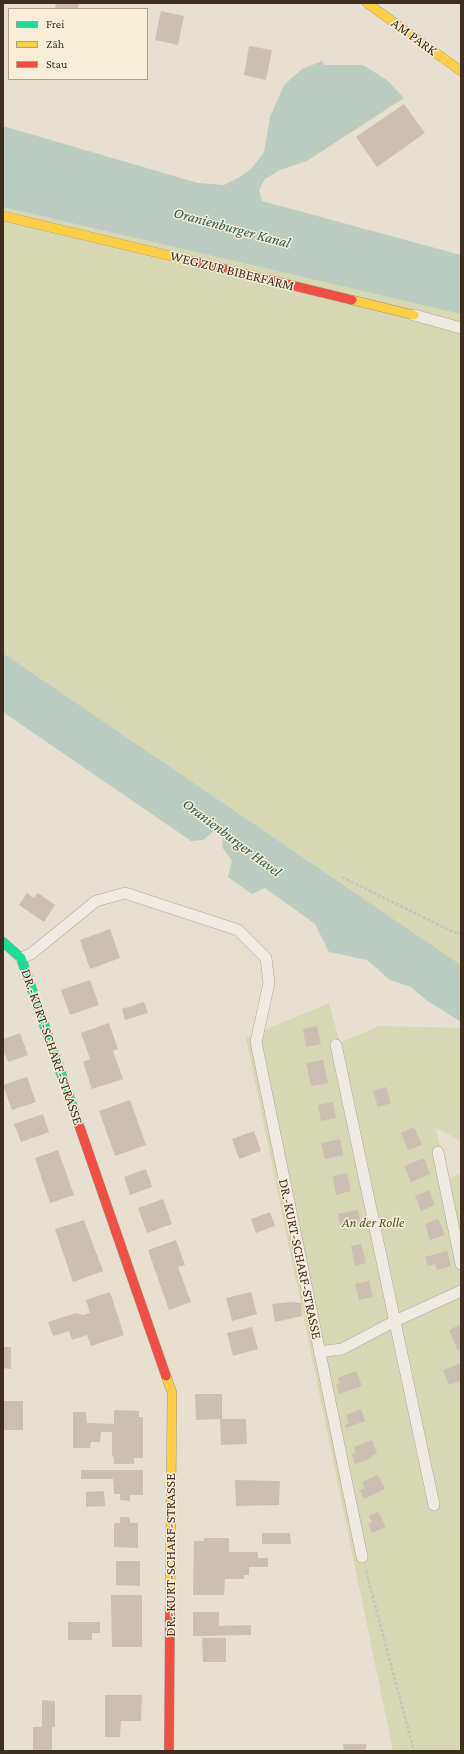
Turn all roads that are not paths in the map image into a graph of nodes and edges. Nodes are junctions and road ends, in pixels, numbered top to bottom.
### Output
1 (367, 3) edge
2 (461, 70) edge
3 (3, 216) edge
4 (414, 315) joint
5 (461, 328) edge
6 (3, 942) edge
7 (21, 958) junction
8 (336, 1044) dead end
9 (438, 1152) dead end
10 (461, 1264) edge
11 (461, 1291) edge
12 (395, 1322) junction
13 (319, 1352) junction
14 (434, 1504) dead end
15 (362, 1557) road end
16 (169, 1751) edge

1 - 2 street, AM PARK
3 - 4 street, WEG ZUR BIBERFARM
4 - 5 lane, WEG ZUR BIBERFARM
6 - 7 street
7 - 13 lane, DR.-KURT-SCHARF-STRASSE
7 - 16 street, DR.-KURT-SCHARF-STRASSE
8 - 12 lane
9 - 10 lane
11 - 12 lane
12 - 13 lane
12 - 14 lane
13 - 15 lane, DR.-KURT-SCHARF-STRASSE

